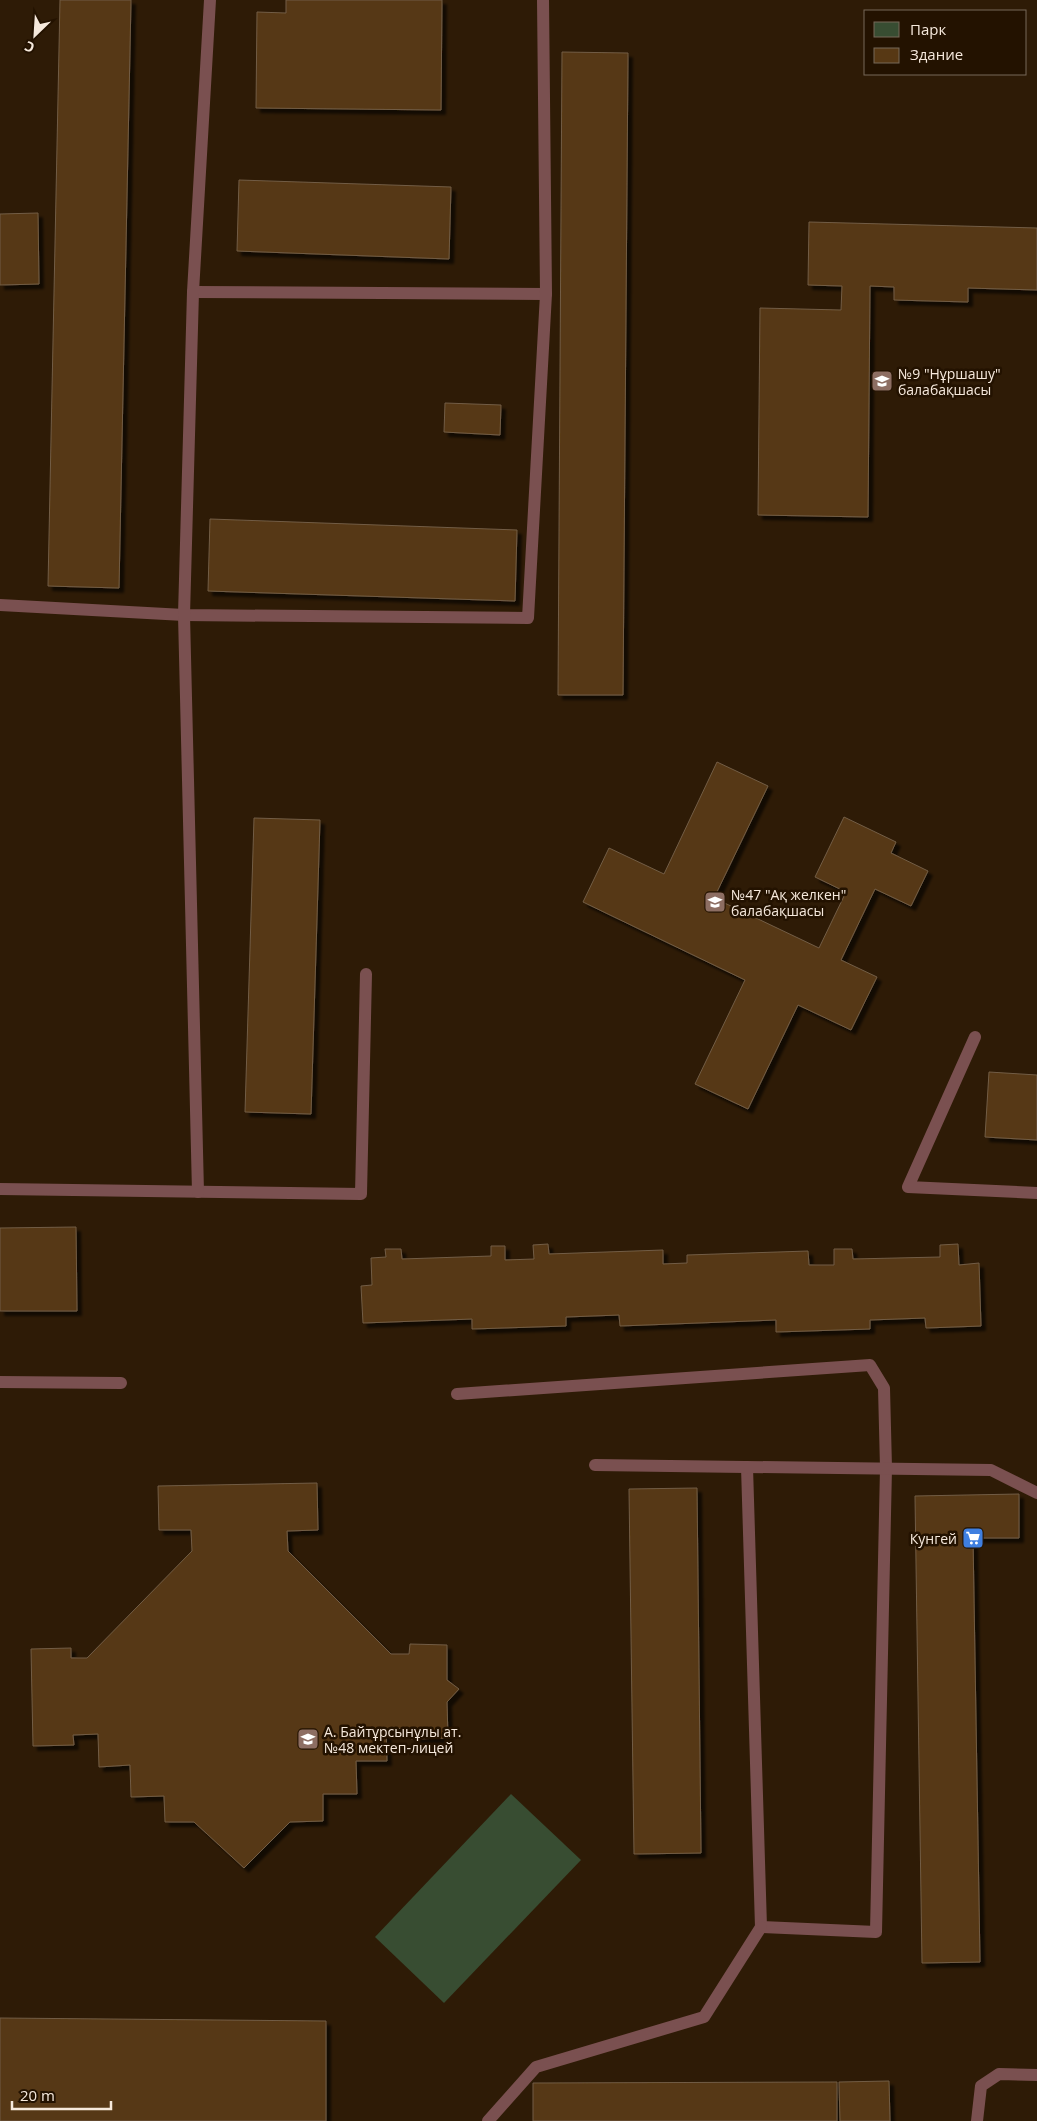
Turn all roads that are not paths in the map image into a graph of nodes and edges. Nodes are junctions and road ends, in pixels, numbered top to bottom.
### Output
1 (210, 0) edge
2 (543, 0) edge
3 (193, 292) junction
4 (546, 294) junction
5 (0, 605) edge
6 (184, 615) junction
7 (366, 974) dead end
8 (975, 1037) dead end
9 (0, 1189) edge
10 (198, 1192) junction
11 (1037, 1193) edge
12 (0, 1382) edge
13 (120, 1382) dead end
14 (457, 1394) dead end
15 (595, 1465) dead end
16 (747, 1467) junction
17 (886, 1468) junction
18 (1037, 1493) edge
19 (761, 1926) junction
20 (1037, 2075) edge
21 (488, 2121) edge
22 (977, 2121) edge

1 - 3 lane
2 - 4 lane
3 - 4 lane
3 - 6 lane
4 - 6 lane
5 - 6 lane
6 - 10 lane
7 - 10 lane
8 - 11 lane
9 - 10 lane
12 - 13 lane
14 - 17 lane
15 - 16 lane
16 - 17 lane
16 - 19 lane
17 - 18 lane
17 - 19 lane
19 - 21 lane
20 - 22 lane

